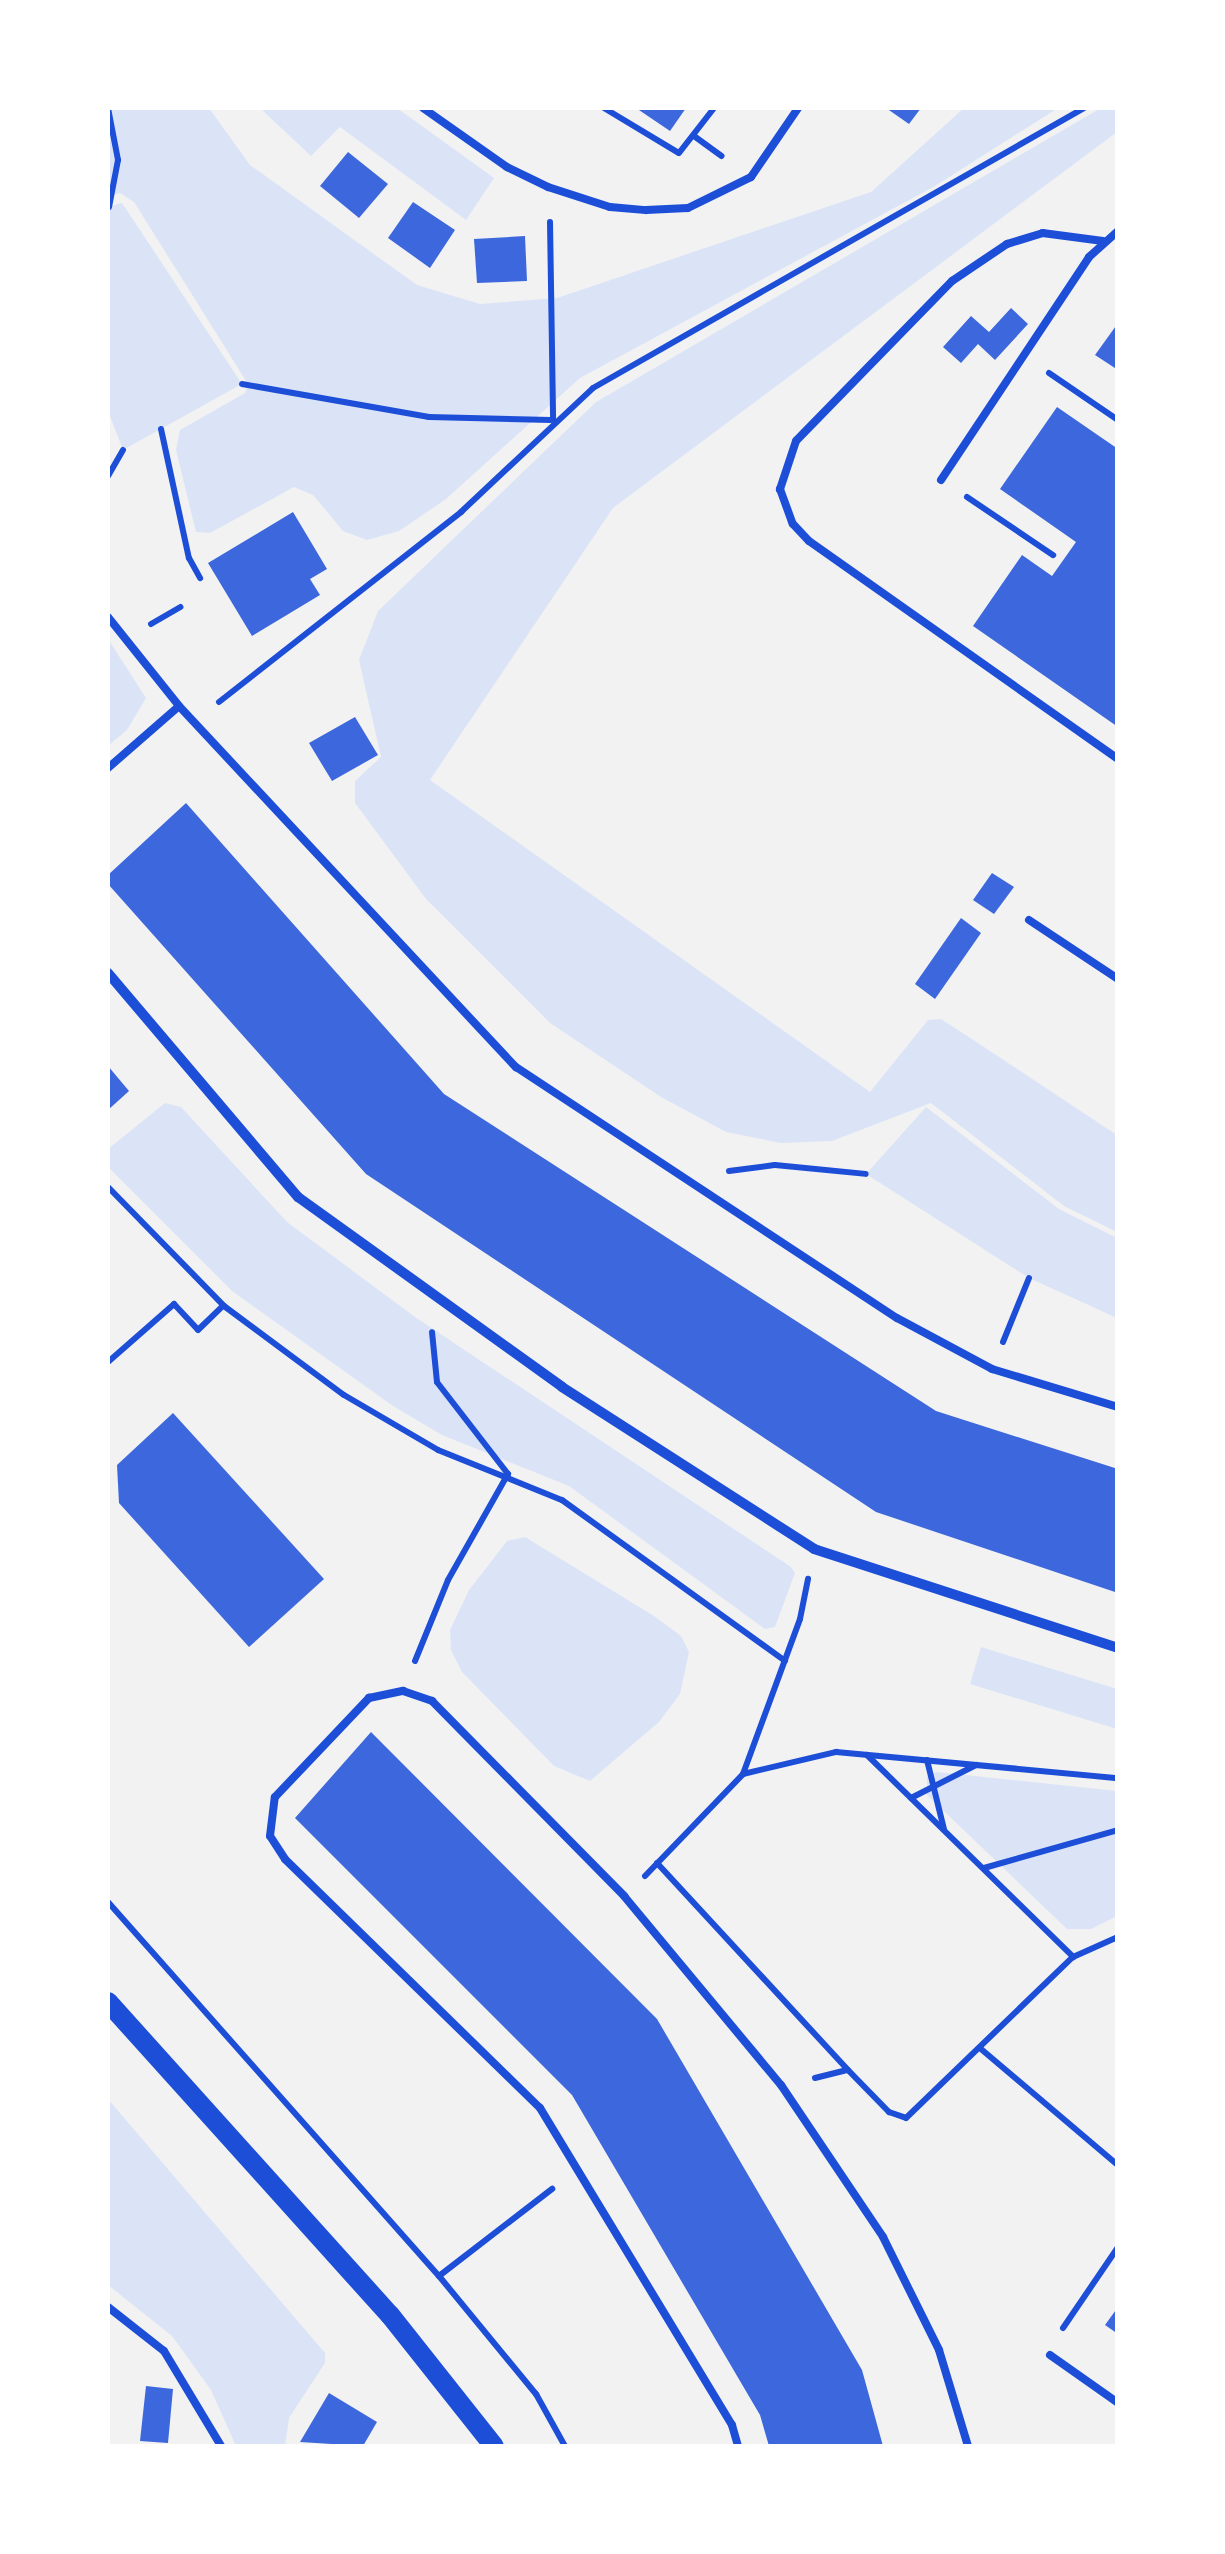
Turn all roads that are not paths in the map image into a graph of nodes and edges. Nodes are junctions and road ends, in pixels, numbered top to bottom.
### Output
1 (423, 108) edge
2 (798, 108) edge
3 (1118, 231) edge
4 (1104, 241) junction
5 (941, 480) road end
6 (108, 616) edge
7 (179, 706) junction
8 (1118, 759) edge
9 (108, 768) edge
10 (1029, 920) dead end
11 (108, 973) edge
12 (1118, 979) edge
13 (1118, 1407) edge
14 (1118, 1648) edge
15 (108, 2002) edge
16 (108, 2306) edge
17 (1050, 2356) road end
18 (1118, 2403) edge
19 (221, 2446) edge
20 (494, 2446) edge
21 (738, 2446) edge
22 (968, 2446) edge

1 - 2 lane
3 - 4 lane
4 - 5 lane
4 - 8 lane
6 - 7 lane
7 - 9 lane
7 - 13 lane
10 - 12 lane
11 - 14 street
15 - 20 main road
16 - 19 lane
17 - 18 lane
21 - 22 lane

